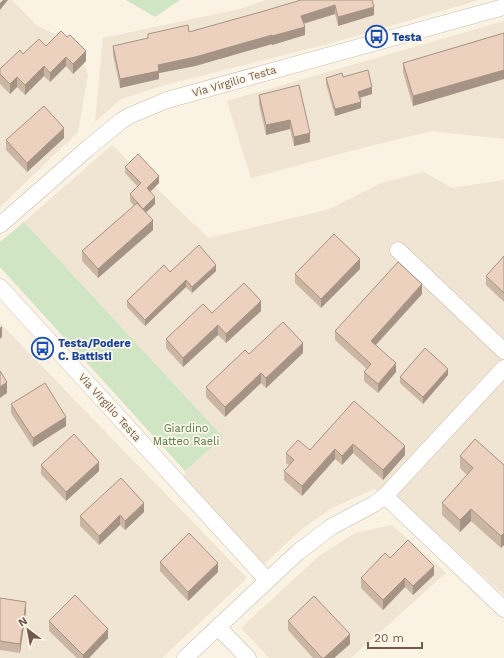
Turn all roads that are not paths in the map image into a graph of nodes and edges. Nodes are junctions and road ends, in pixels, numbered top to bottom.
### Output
1 (504, 7) edge
2 (0, 225) edge
3 (398, 250) dead end
4 (0, 287) edge
5 (504, 351) edge
6 (504, 368) edge
7 (385, 496) junction
8 (267, 580) junction
9 (504, 608) edge
10 (218, 627) junction
11 (185, 658) edge
12 (248, 658) edge

1 - 2 street, Via Virgilio Testa
3 - 5 street
4 - 8 street, Via Virgilio Testa
6 - 7 street
7 - 8 street
7 - 9 street
8 - 10 street
10 - 11 street
10 - 12 street

